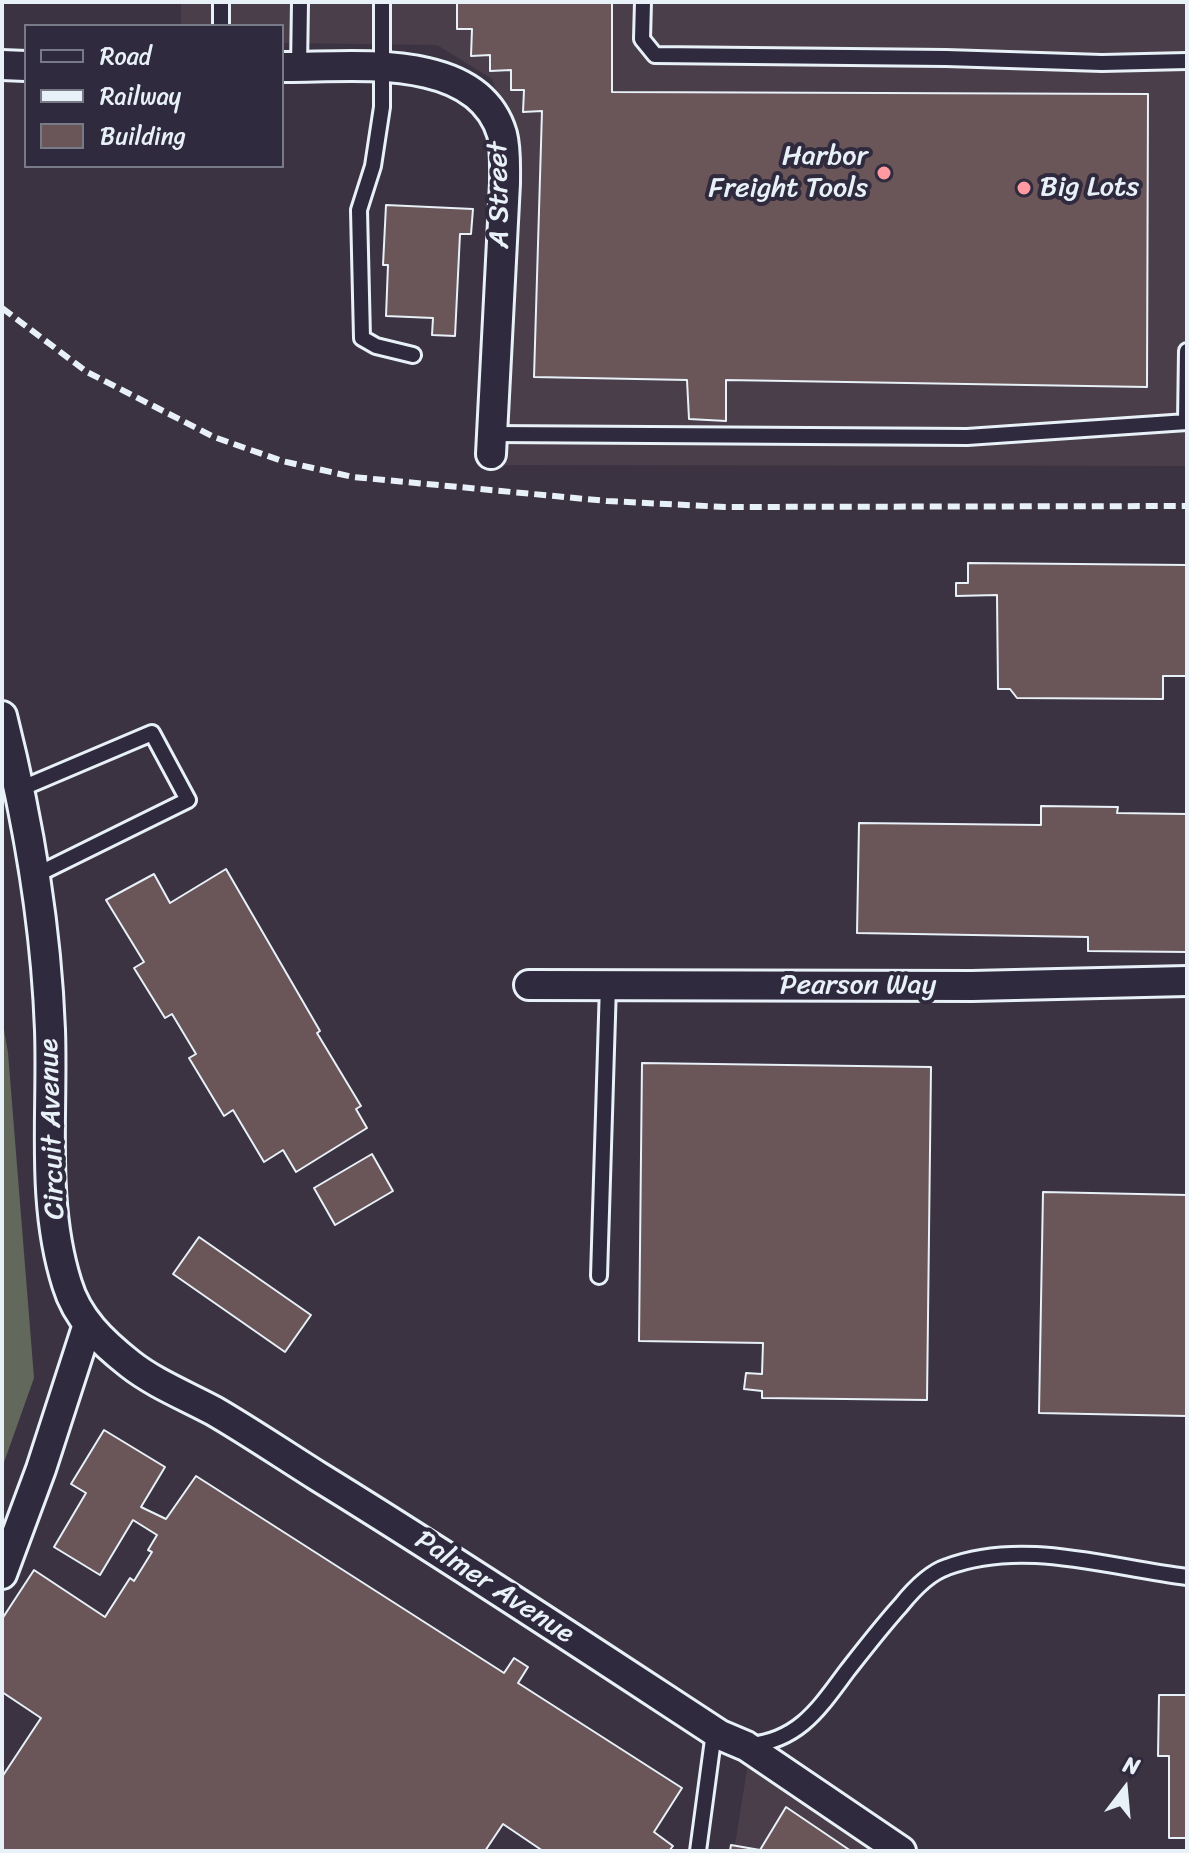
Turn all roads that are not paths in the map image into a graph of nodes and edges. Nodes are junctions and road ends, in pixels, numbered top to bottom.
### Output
1 (221, 2) edge
2 (300, 2) edge
3 (382, 2) edge
4 (643, 2) edge
5 (221, 24) edge
6 (1187, 61) edge
7 (2, 65) edge
8 (24, 66) edge
9 (290, 68) edge
10 (383, 68) junction
11 (1187, 351) edge
12 (413, 355) dead end
13 (1186, 422) edge
14 (491, 444) joint
15 (2, 716) edge
16 (20, 789) junction
17 (36, 875) junction
18 (1187, 981) edge
19 (529, 985) dead end
20 (608, 985) junction
21 (599, 1276) dead end
22 (88, 1324) junction
23 (2, 1574) edge
24 (1187, 1577) edge
25 (714, 1732) junction
26 (746, 1746) junction
27 (698, 1851) edge
28 (901, 1851) edge

1 - 5 lane
2 - 9 lane
3 - 10 lane
4 - 6 lane
7 - 8 street
9 - 10 street, A Street
10 - 12 lane
10 - 14 street, A Street
11 - 13 lane
13 - 14 lane
15 - 16 street, Circuit Avenue
16 - 17 street, Circuit Avenue
16 - 17 lane
17 - 22 street, Circuit Avenue
18 - 20 street, Pearson Way
19 - 20 street, Pearson Way
20 - 21 lane
22 - 23 street
22 - 25 street, Palmer Avenue
24 - 26 lane
25 - 26 street, Palmer Avenue
25 - 27 lane
26 - 28 street, Palmer Avenue

